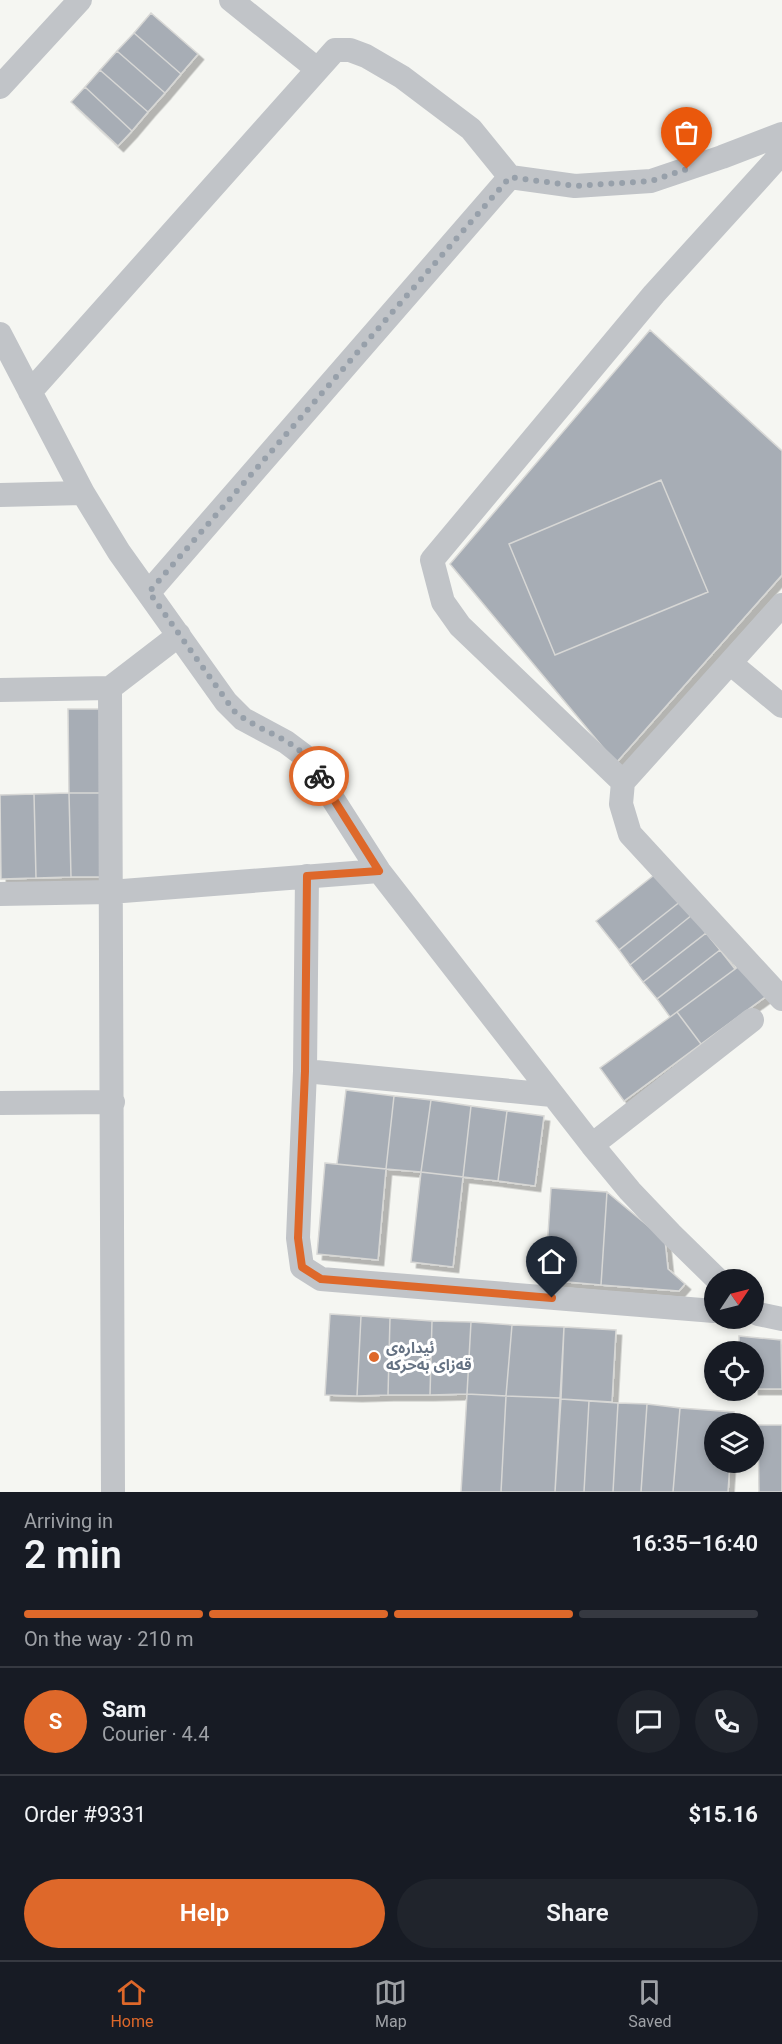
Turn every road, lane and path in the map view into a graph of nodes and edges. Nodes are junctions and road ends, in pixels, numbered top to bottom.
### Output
1 (80, 0) edge
2 (231, 0) edge
3 (317, 69) junction
4 (0, 87) edge
5 (782, 134) edge
6 (782, 153) edge
7 (510, 177) junction
8 (0, 334) edge
9 (30, 392) junction
10 (83, 493) junction
11 (0, 495) edge
12 (149, 592) junction
13 (782, 605) edge
14 (180, 635) junction
15 (730, 663) junction
16 (110, 688) junction
17 (0, 690) edge
18 (782, 706) edge
19 (623, 782) junction
20 (379, 871) junction
21 (307, 876) junction
22 (110, 892) junction
23 (0, 894) edge
24 (782, 999) edge
25 (752, 1020) dead end
26 (305, 1071) junction
27 (552, 1095) junction
28 (113, 1102) junction
29 (0, 1103) edge
30 (592, 1145) junction
31 (707, 1269) edge
32 (704, 1310) edge
33 (764, 1315) edge
34 (782, 1319) edge
35 (113, 1492) edge

1 - 4 street
2 - 3 street
3 - 7 street
3 - 9 street
5 - 7 street
6 - 19 street
7 - 12 street
8 - 9 street
9 - 10 street
10 - 11 street
10 - 12 street
12 - 14 street
13 - 15 street
14 - 16 street
14 - 20 street
15 - 18 street
15 - 19 street
16 - 17 street
16 - 22 street
19 - 24 street
20 - 21 street
20 - 27 street
21 - 22 street
21 - 26 street
22 - 23 street
22 - 28 street
25 - 30 street
26 - 27 street
26 - 32 street
27 - 30 street
28 - 29 street
28 - 35 street
30 - 31 street
33 - 34 street

